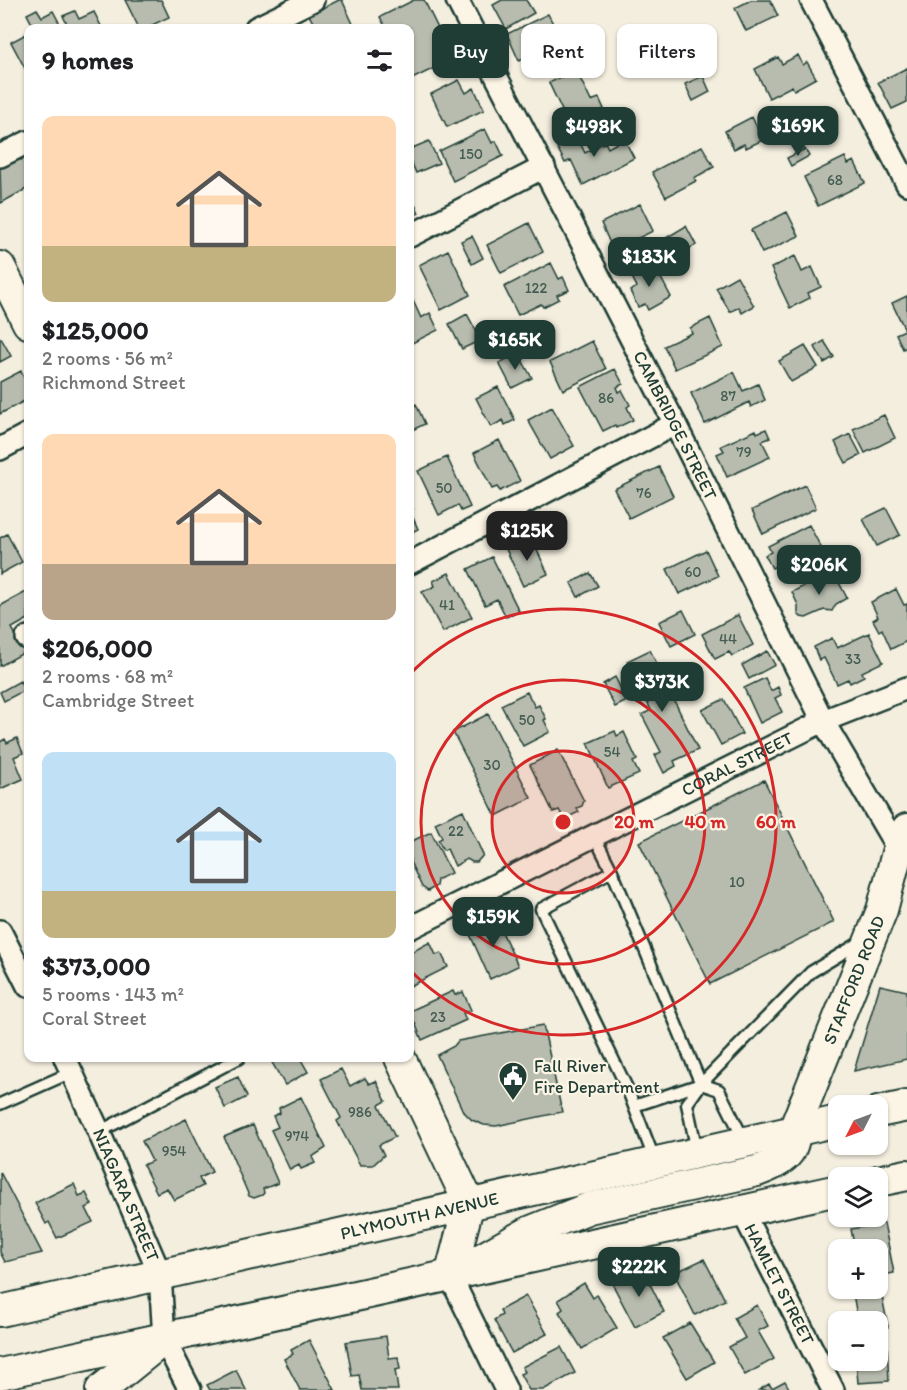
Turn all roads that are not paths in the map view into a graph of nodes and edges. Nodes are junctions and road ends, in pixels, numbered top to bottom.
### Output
1 (313, 0) edge
2 (457, 0) edge
3 (812, 0) edge
4 (264, 24) edge
5 (24, 144) edge
6 (0, 156) edge
7 (544, 167) junction
8 (907, 184) edge
9 (414, 234) edge
10 (0, 267) edge
11 (24, 315) edge
12 (675, 424) junction
13 (24, 436) edge
14 (0, 449) edge
15 (414, 561) edge
16 (907, 688) edge
17 (823, 721) junction
18 (594, 836) junction
19 (903, 839) edge
20 (612, 871) junction
21 (414, 926) edge
22 (0, 931) edge
23 (871, 936) junction
24 (24, 978) edge
25 (231, 1062) edge
26 (402, 1062) edge
27 (69, 1065) edge
28 (701, 1084) junction
29 (0, 1104) edge
30 (634, 1106) junction
31 (907, 1106) edge
32 (888, 1110) edge
33 (828, 1123) edge
34 (794, 1130) junction
35 (99, 1132) junction
36 (745, 1141) junction
37 (697, 1152) junction
38 (656, 1161) junction
39 (907, 1175) edge
40 (888, 1179) edge
41 (828, 1192) edge
42 (469, 1203) junction
43 (742, 1211) junction
44 (160, 1274) junction
45 (450, 1276) junction
46 (0, 1311) edge
47 (164, 1339) junction
48 (0, 1374) edge
49 (101, 1390) edge
50 (190, 1390) edge
51 (506, 1390) edge
52 (834, 1390) edge

1 - 4 street
2 - 7 street, CAMBRIDGE STREET
3 - 8 street
5 - 6 street
7 - 9 street
7 - 12 street, CAMBRIDGE STREET
10 - 11 main road
12 - 15 street
12 - 17 street, CAMBRIDGE STREET
13 - 14 street
16 - 17 street, CORAL STREET
17 - 18 street, CORAL STREET
17 - 19 street, CAMBRIDGE STREET
18 - 20 lane
18 - 21 street, CORAL STREET
19 - 23 main road, STAFFORD ROAD
20 - 28 lane
20 - 30 lane
22 - 24 street
23 - 28 lane
23 - 34 main road, STAFFORD ROAD
25 - 35 lane
26 - 42 main road
27 - 29 lane
27 - 35 street, NIAGARA STREET
28 - 30 lane
28 - 36 lane
28 - 37 lane
30 - 38 lane
31 - 32 main road
33 - 34 main road, PLYMOUTH AVENUE
34 - 36 main road, PLYMOUTH AVENUE
34 - 45 main road, STAFFORD ROAD
35 - 44 street, NIAGARA STREET
36 - 37 main road, PLYMOUTH AVENUE
37 - 38 main road, PLYMOUTH AVENUE
38 - 42 main road, PLYMOUTH AVENUE
39 - 40 main road
41 - 43 main road
42 - 44 main road, PLYMOUTH AVENUE
42 - 45 main road
43 - 45 main road
43 - 52 street, HAMLET STREET
44 - 46 main road, PLYMOUTH AVENUE
44 - 47 street, NIAGARA STREET
45 - 47 main road
45 - 51 street
47 - 48 main road
47 - 49 main road
47 - 50 street

